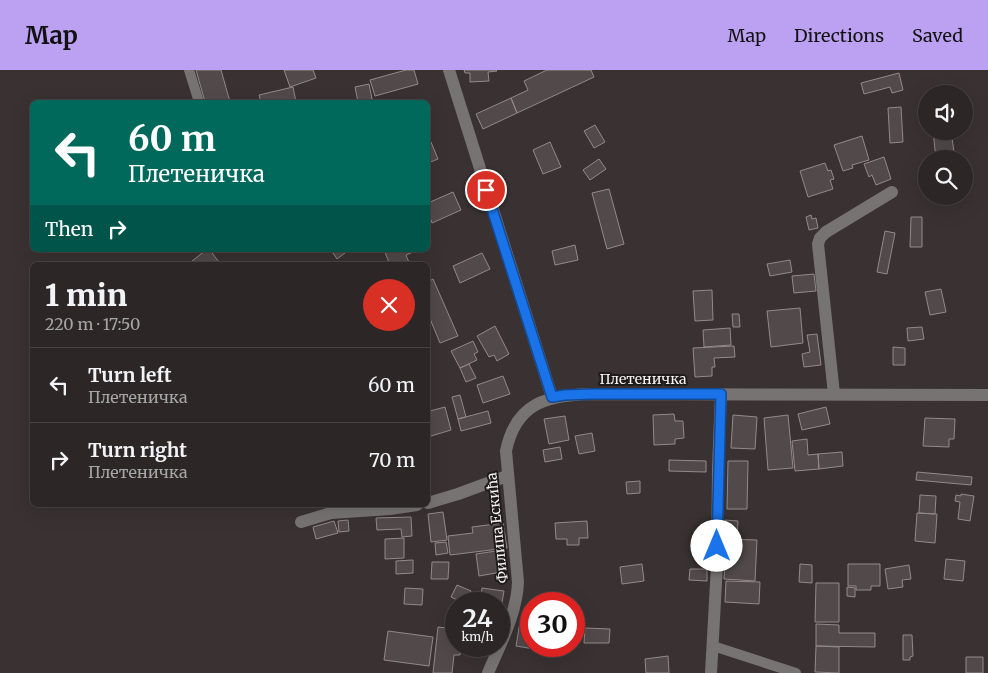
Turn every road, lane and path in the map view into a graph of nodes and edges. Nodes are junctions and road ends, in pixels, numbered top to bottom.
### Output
1 (189, 70) edge
2 (449, 70) edge
3 (198, 100) edge
4 (892, 192) dead end
5 (721, 394) junction
6 (834, 394) junction
7 (988, 395) edge
8 (552, 397) junction
9 (507, 476) junction
10 (430, 502) edge
11 (404, 507) edge
12 (301, 522) dead end
13 (713, 646) junction
14 (488, 673) edge
15 (711, 673) edge
16 (796, 673) edge

1 - 3 lane
2 - 8 street
4 - 6 street
5 - 6 street, Плетеничка
5 - 8 street, Плетеничка
5 - 13 street
6 - 7 street, Плетеничка
8 - 9 street, Филипа Ескића
9 - 10 street
9 - 14 street, Филипа Ескића
11 - 12 street
13 - 15 street
13 - 16 lane

